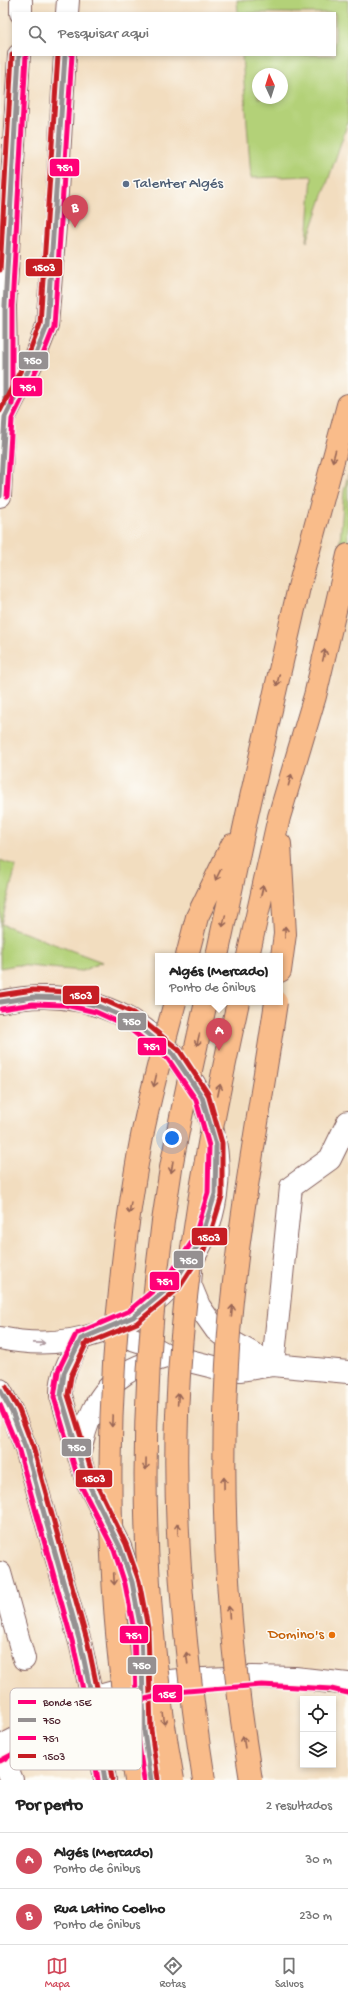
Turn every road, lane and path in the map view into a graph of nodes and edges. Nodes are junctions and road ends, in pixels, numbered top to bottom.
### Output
1 (21, 0) edge
2 (68, 0) edge
3 (21, 12) edge
4 (67, 12) edge
5 (19, 56) edge
6 (64, 56) edge
7 (7, 152) edge
8 (3, 306) edge
9 (348, 405) edge
10 (5, 417) junction
11 (0, 496) edge
12 (348, 555) edge
13 (247, 815) junction
14 (279, 817) junction
15 (188, 953) edge
16 (217, 953) edge
17 (249, 953) edge
18 (282, 953) edge
19 (0, 1002) edge
20 (174, 1005) edge
21 (205, 1005) edge
22 (237, 1005) edge
23 (276, 1005) edge
24 (348, 1122) edge
25 (191, 1261) junction
26 (108, 1331) junction
27 (0, 1338) edge
28 (81, 1339) junction
29 (169, 1356) junction
30 (272, 1365) junction
31 (348, 1372) edge
32 (0, 1390) edge
33 (79, 1457) junction
34 (0, 1573) edge
35 (24, 1659) dead end
36 (142, 1684) junction
37 (348, 1684) edge
38 (90, 1688) edge
39 (123, 1688) edge
40 (128, 1688) edge
41 (10, 1742) edge
42 (0, 1747) edge
43 (0, 1752) edge
44 (103, 1770) edge
45 (135, 1770) edge
46 (12, 1780) edge
47 (104, 1780) edge
48 (136, 1780) edge
49 (151, 1780) edge
50 (173, 1780) edge
51 (204, 1780) edge
52 (251, 1780) edge

1 - 3 street
2 - 4 street
5 - 7 street
6 - 10 street
7 - 8 street
8 - 10 street
9 -> 13 highway
10 - 11 street
14 -> 12 highway
13 -> 15 highway
13 -> 16 highway
17 -> 14 highway
18 -> 14 highway
19 - 25 street
20 -> 39 highway, bridge
21 -> 50 highway, bridge
51 -> 22 highway, bridge
52 -> 23 highway, bridge
24 - 30 street
25 - 26 street
25 - 30 street
26 - 28 street
26 - 29 street
27 -> 28 street
28 - 33 street
29 - 30 street
29 - 33 street
30 - 31 street
32 - 38 street
33 - 36 street
34 - 35 street
36 - 37 street
36 - 40 street
36 - 49 street
41 - 42 street
43 - 46 street
44 - 47 street
45 -> 48 highway, bridge

